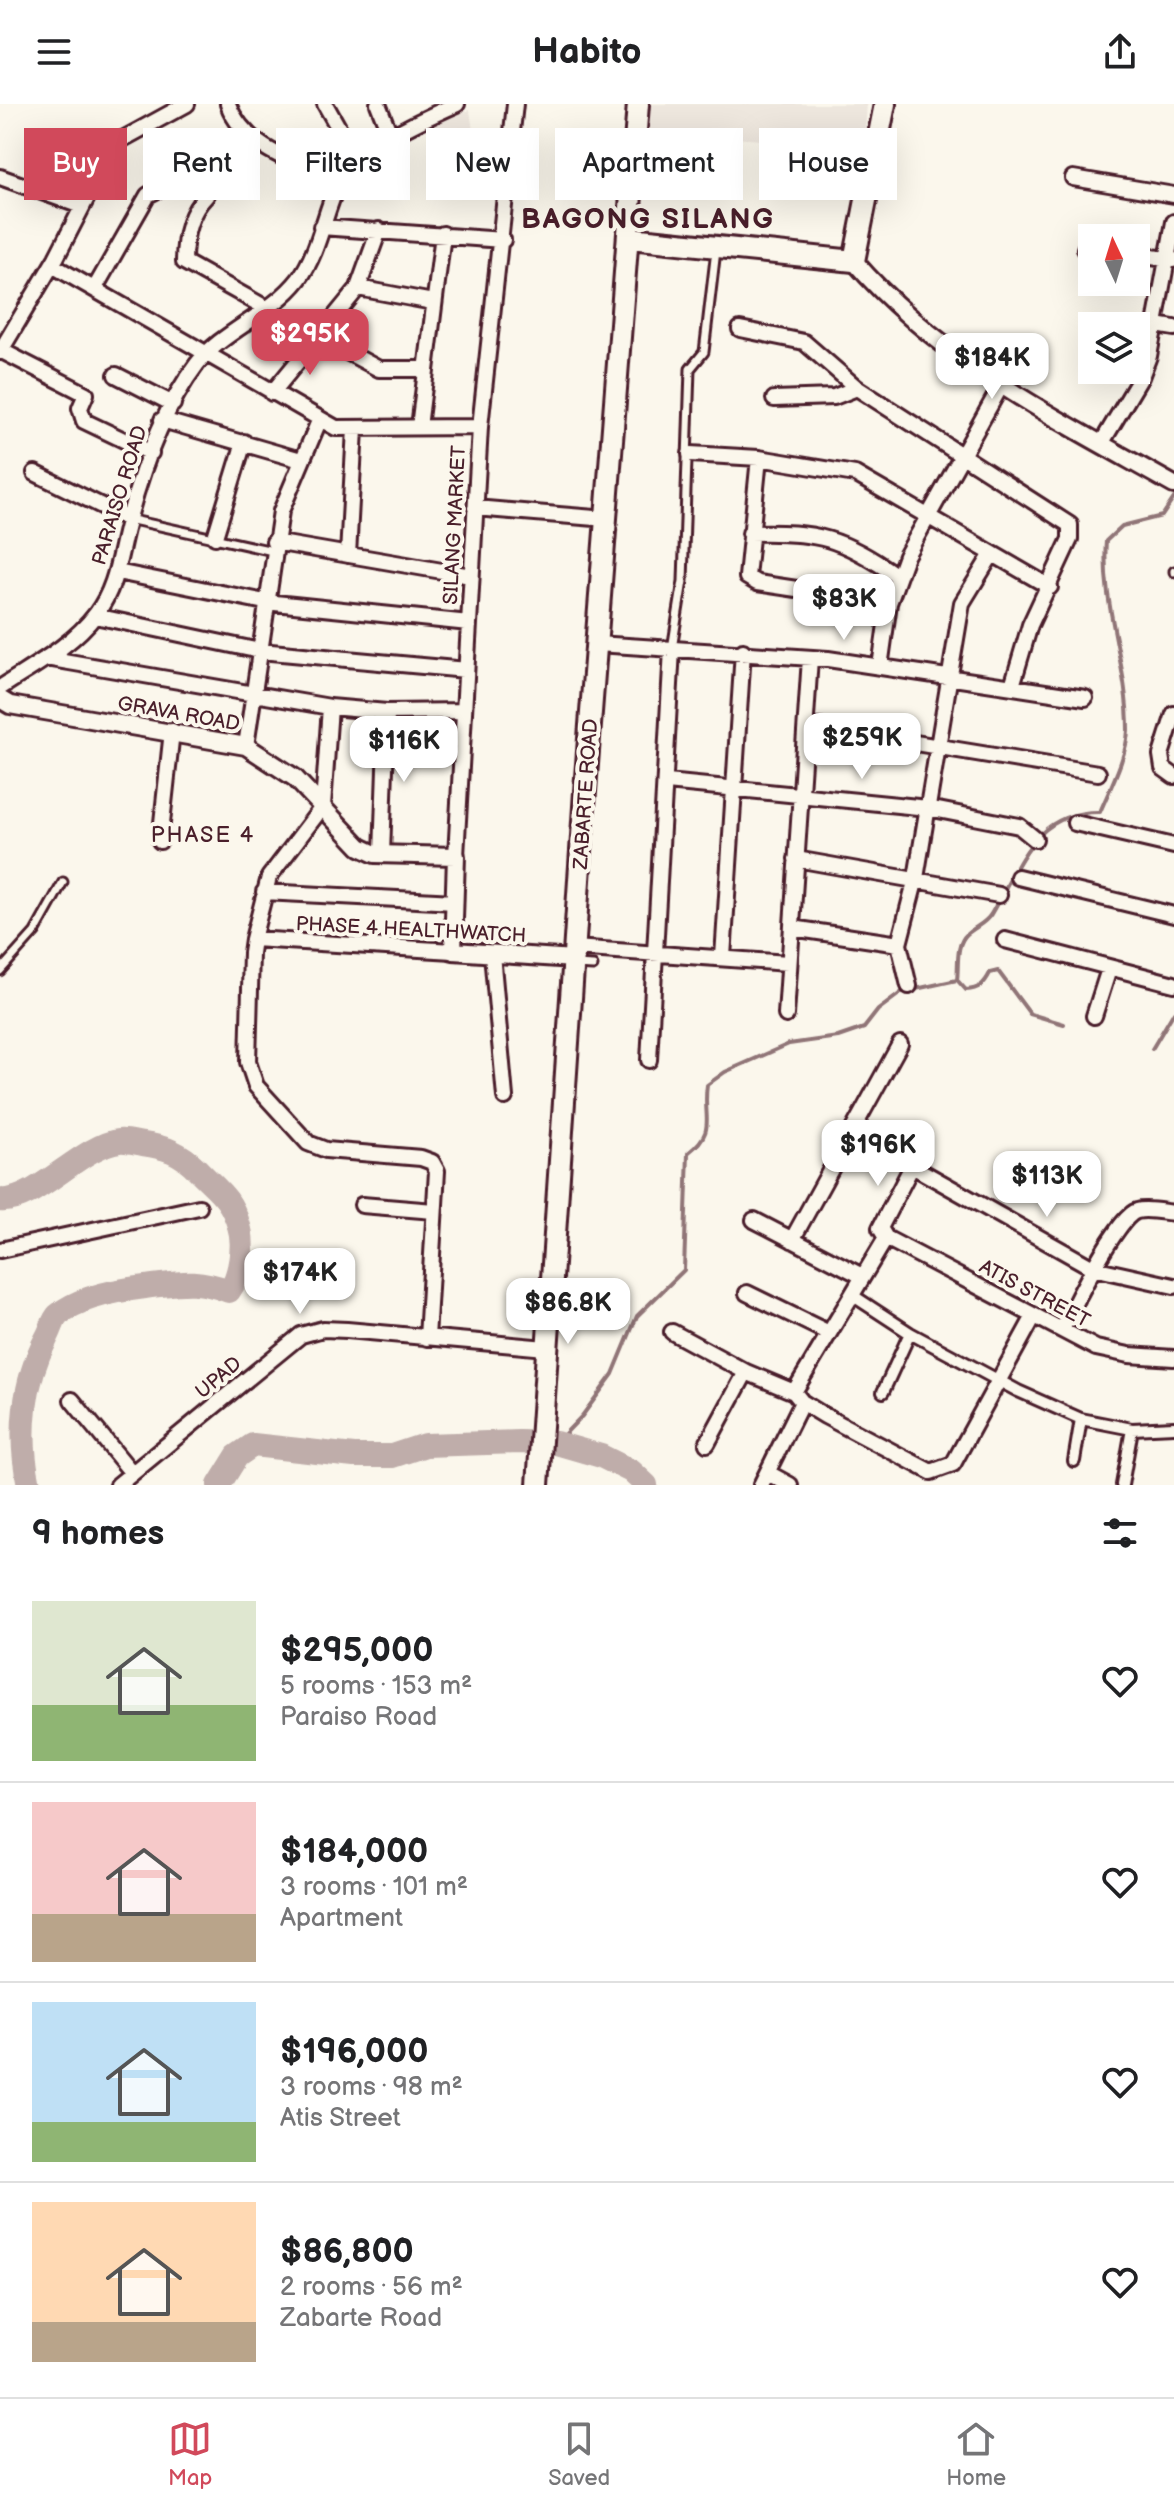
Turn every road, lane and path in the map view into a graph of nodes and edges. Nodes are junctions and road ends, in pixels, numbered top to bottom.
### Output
1 (187, 104) edge
2 (228, 104) edge
3 (325, 104) edge
4 (378, 104) edge
5 (457, 104) edge
6 (515, 104) edge
7 (638, 104) edge
8 (885, 104) edge
9 (243, 128) edge
10 (338, 128) edge
11 (387, 128) edge
12 (409, 128) edge
13 (0, 177) edge
14 (1073, 178) dead end
15 (1174, 195) edge
16 (144, 200) edge
17 (202, 200) edge
18 (332, 200) edge
19 (81, 206) junction
20 (1174, 222) edge
21 (321, 227) junction
22 (379, 230) junction
23 (443, 234) junction
24 (630, 238) junction
25 (503, 240) junction
26 (716, 247) junction
27 (1150, 257) edge
28 (1171, 260) edge
29 (854, 261) junction
30 (52, 265) junction
31 (95, 288) junction
32 (358, 288) junction
33 (433, 302) junction
34 (268, 309) junction
35 (1156, 325) junction
36 (1174, 328) edge
37 (740, 329) dead end
38 (319, 337) junction
39 (0, 351) edge
40 (208, 352) junction
41 (426, 369) junction
42 (116, 375) dead end
43 (1002, 384) junction
44 (857, 388) junction
45 (272, 393) junction
46 (774, 399) dead end
47 (173, 404) junction
48 (162, 420) junction
49 (319, 421) junction
50 (419, 427) junction
51 (480, 427) junction
52 (355, 429) junction
53 (244, 442) junction
54 (1101, 444) junction
55 (151, 453) junction
56 (690, 454) junction
57 (962, 455) junction
58 (759, 458) junction
59 (301, 460) junction
60 (35, 473) dead end
61 (1174, 485) edge
62 (475, 508) junction
63 (925, 517) junction
64 (128, 519) junction
65 (607, 519) junction
66 (750, 533) junction
67 (215, 537) junction
68 (274, 546) junction
69 (992, 554) junction
70 (348, 555) junction
71 (117, 572) junction
72 (471, 576) junction
73 (897, 576) junction
74 (1050, 587) junction
75 (265, 602) junction
76 (889, 603) junction
77 (95, 616) junction
78 (469, 623) junction
79 (597, 644) junction
80 (672, 649) junction
81 (260, 651) junction
82 (743, 651) junction
83 (46, 658) junction
84 (810, 658) junction
85 (880, 667) junction
86 (466, 670) junction
87 (948, 679) junction
88 (1012, 686) junction
89 (0, 688) edge
90 (254, 694) junction
91 (1085, 698) dead end
92 (0, 699) edge
93 (330, 707) junction
94 (464, 711) junction
95 (387, 712) junction
96 (1174, 714) edge
97 (806, 725) junction
98 (172, 731) junction
99 (939, 744) junction
100 (246, 746) junction
101 (1098, 773) dead end
102 (1174, 776) edge
103 (667, 782) junction
104 (735, 787) junction
105 (803, 793) junction
106 (323, 806) junction
107 (928, 808) junction
108 (1075, 823) dead end
109 (1035, 839) dead end
110 (160, 841) dead end
111 (1174, 846) edge
112 (382, 854) junction
113 (456, 856) junction
114 (796, 859) junction
115 (1018, 877) dead end
116 (916, 878) junction
117 (63, 882) dead end
118 (264, 892) junction
119 (999, 895) dead end
120 (455, 902) junction
121 (1174, 915) edge
122 (792, 928) junction
123 (1005, 940) dead end
124 (252, 942) junction
125 (899, 944) junction
126 (453, 951) junction
127 (656, 952) junction
128 (492, 954) junction
129 (723, 957) junction
130 (579, 959) junction
131 (788, 963) junction
132 (1109, 969) junction
133 (0, 971) edge
134 (1174, 984) edge
135 (909, 986) dead end
136 (786, 1015) dead end
137 (1094, 1016) dead end
138 (900, 1044) dead end
139 (649, 1060) dead end
140 (505, 1097) dead end
141 (362, 1205) dead end
142 (199, 1207) dead end
143 (434, 1211) junction
144 (1174, 1213) edge
145 (754, 1220) dead end
146 (886, 1238) junction
147 (792, 1240) junction
148 (0, 1250) edge
149 (1093, 1268) junction
150 (862, 1276) junction
151 (1174, 1286) edge
152 (747, 1293) dead end
153 (852, 1295) junction
154 (1034, 1316) junction
155 (1062, 1330) junction
156 (672, 1332) dead end
157 (829, 1333) junction
158 (910, 1333) junction
159 (427, 1338) junction
160 (546, 1348) junction
161 (1174, 1358) edge
162 (746, 1372) junction
163 (999, 1380) junction
164 (883, 1392) dead end
165 (798, 1397) junction
166 (72, 1400) dead end
167 (1081, 1419) junction
168 (1174, 1427) edge
169 (1132, 1429) junction
170 (707, 1444) dead end
171 (1074, 1461) dead end
172 (132, 1473) junction
173 (764, 1479) edge
174 (538, 1482) edge
175 (118, 1485) edge
176 (790, 1485) edge
177 (1122, 1485) edge

1 - 19 street
2 - 9 street
3 - 10 street
4 - 11 street
5 - 12 street, PARAISO ROAD
6 - 25 street, SILANG MARKET
7 - 24 main road, ZABARTE ROAD
8 - 29 main road
13 - 19 street
14 - 15 street
16 - 31 street
17 - 34 street
18 - 21 street, PARAISO ROAD
19 - 30 street
20 - 28 street
21 - 22 street
21 - 34 street, PARAISO ROAD
22 - 23 street
22 - 32 street
23 - 25 street
23 - 33 street
24 - 26 main road
24 - 65 main road, ZABARTE ROAD
25 - 51 street, SILANG MARKET
26 - 29 main road
26 - 56 lane
27 - 28 street
28 - 35 street
29 - 43 street
30 - 31 street
30 - 39 street
31 - 40 street
32 - 33 street
32 - 38 street
33 - 41 street
34 - 40 street, PARAISO ROAD
35 - 36 street
35 - 54 street
37 - 44 street
38 - 41 street
38 - 45 street
39 - 55 street
40 - 45 street
40 - 47 street, PARAISO ROAD
41 - 50 street
42 - 47 street
43 - 54 street
43 - 57 street
44 - 46 street
44 - 57 street
45 - 49 street
47 - 48 street, PARAISO ROAD
48 - 53 street
48 - 55 street, PARAISO ROAD
49 - 52 street
49 - 59 street
50 - 51 street
50 - 52 street
51 - 62 street, SILANG MARKET
52 - 70 street
53 - 59 street
53 - 67 street
54 - 61 street
55 - 64 street, PARAISO ROAD
56 - 58 street
56 - 80 lane
57 - 63 street
57 - 74 street
58 - 63 street
58 - 66 street
59 - 68 street
60 - 64 street
62 - 65 street
62 - 72 street, SILANG MARKET
63 - 69 street
63 - 73 street
64 - 67 lane
64 - 71 street, PARAISO ROAD
65 - 79 main road, ZABARTE ROAD
66 - 73 street
66 - 76 street
67 - 68 lane
68 - 70 street
68 - 75 street
69 - 74 street
69 - 87 street
70 - 72 street
71 - 75 street
71 - 77 street, PARAISO ROAD
72 - 78 street, SILANG MARKET
73 - 76 street
74 - 88 street
75 - 78 street
75 - 81 street
76 - 85 street
77 - 81 street
77 - 83 street, PARAISO ROAD
78 - 86 street, SILANG MARKET
79 - 80 street
79 - 130 main road, ZABARTE ROAD
80 - 82 street
80 - 103 street
81 - 86 street
81 - 90 street
82 - 84 street
82 - 104 street
83 - 89 street, PARAISO ROAD
83 - 90 street
84 - 85 street
84 - 97 street
85 - 87 street
86 - 94 street, SILANG MARKET
87 - 88 street
87 - 99 street
88 - 91 street
90 - 93 street
90 - 100 street
92 - 98 street, GRAVA ROAD
93 - 95 street
93 - 106 street
94 - 95 street
94 - 113 street, SILANG MARKET
95 - 112 street
96 - 102 street
97 - 99 street
97 - 105 street
98 - 100 street, GRAVA ROAD
98 - 110 street
99 - 101 street
99 - 107 street
100 - 106 street, GRAVA ROAD
103 - 104 street
103 - 127 street
104 - 105 street
104 - 129 street
105 - 107 street
105 - 114 street
106 - 112 street, GRAVA ROAD
106 - 118 street
107 - 109 street
107 - 116 street
108 - 111 street
112 - 113 street, GRAVA ROAD
113 - 120 street, SILANG MARKET
114 - 116 street
114 - 122 street
115 - 121 street
116 - 119 street
116 - 125 street
117 - 133 lane
118 - 120 street
118 - 124 street
120 - 126 street, SILANG MARKET
122 - 125 street
122 - 131 street
123 - 132 street
124 - 126 street, PHASE 4 HEALTHWATCH
124 - 143 street
125 - 135 street
126 - 128 street, PHASE 4 HEALTHWATCH
127 - 129 street
127 - 130 street
127 - 139 street
128 - 130 street, PHASE 4 HEALTHWATCH
128 - 140 street
129 - 131 street
130 - 160 main road, ZABARTE ROAD
131 - 136 street
132 - 134 street
132 - 137 street
138 - 147 street
141 - 143 street
142 - 148 street
143 - 159 street
144 - 149 street
145 - 147 street
146 - 149 street
146 - 150 street
146 - 154 street, ATIS STREET
147 - 150 street
149 - 151 street
149 - 155 street
150 - 153 street
152 - 157 street
153 - 157 street
153 - 158 street
154 - 155 street, ATIS STREET
154 - 163 street
155 - 161 street, ATIS STREET
156 - 162 street
157 - 165 street
158 - 163 street
158 - 164 street
159 - 160 street, UPAD
159 - 172 street, UPAD
160 - 174 main road, ZABARTE ROAD
162 - 165 street
162 - 170 street
163 - 165 street
163 - 167 street
165 - 173 street
166 - 172 street
167 - 169 street
167 - 171 street
168 - 169 street
169 - 177 street
172 - 175 street, UPAD
173 - 176 street

